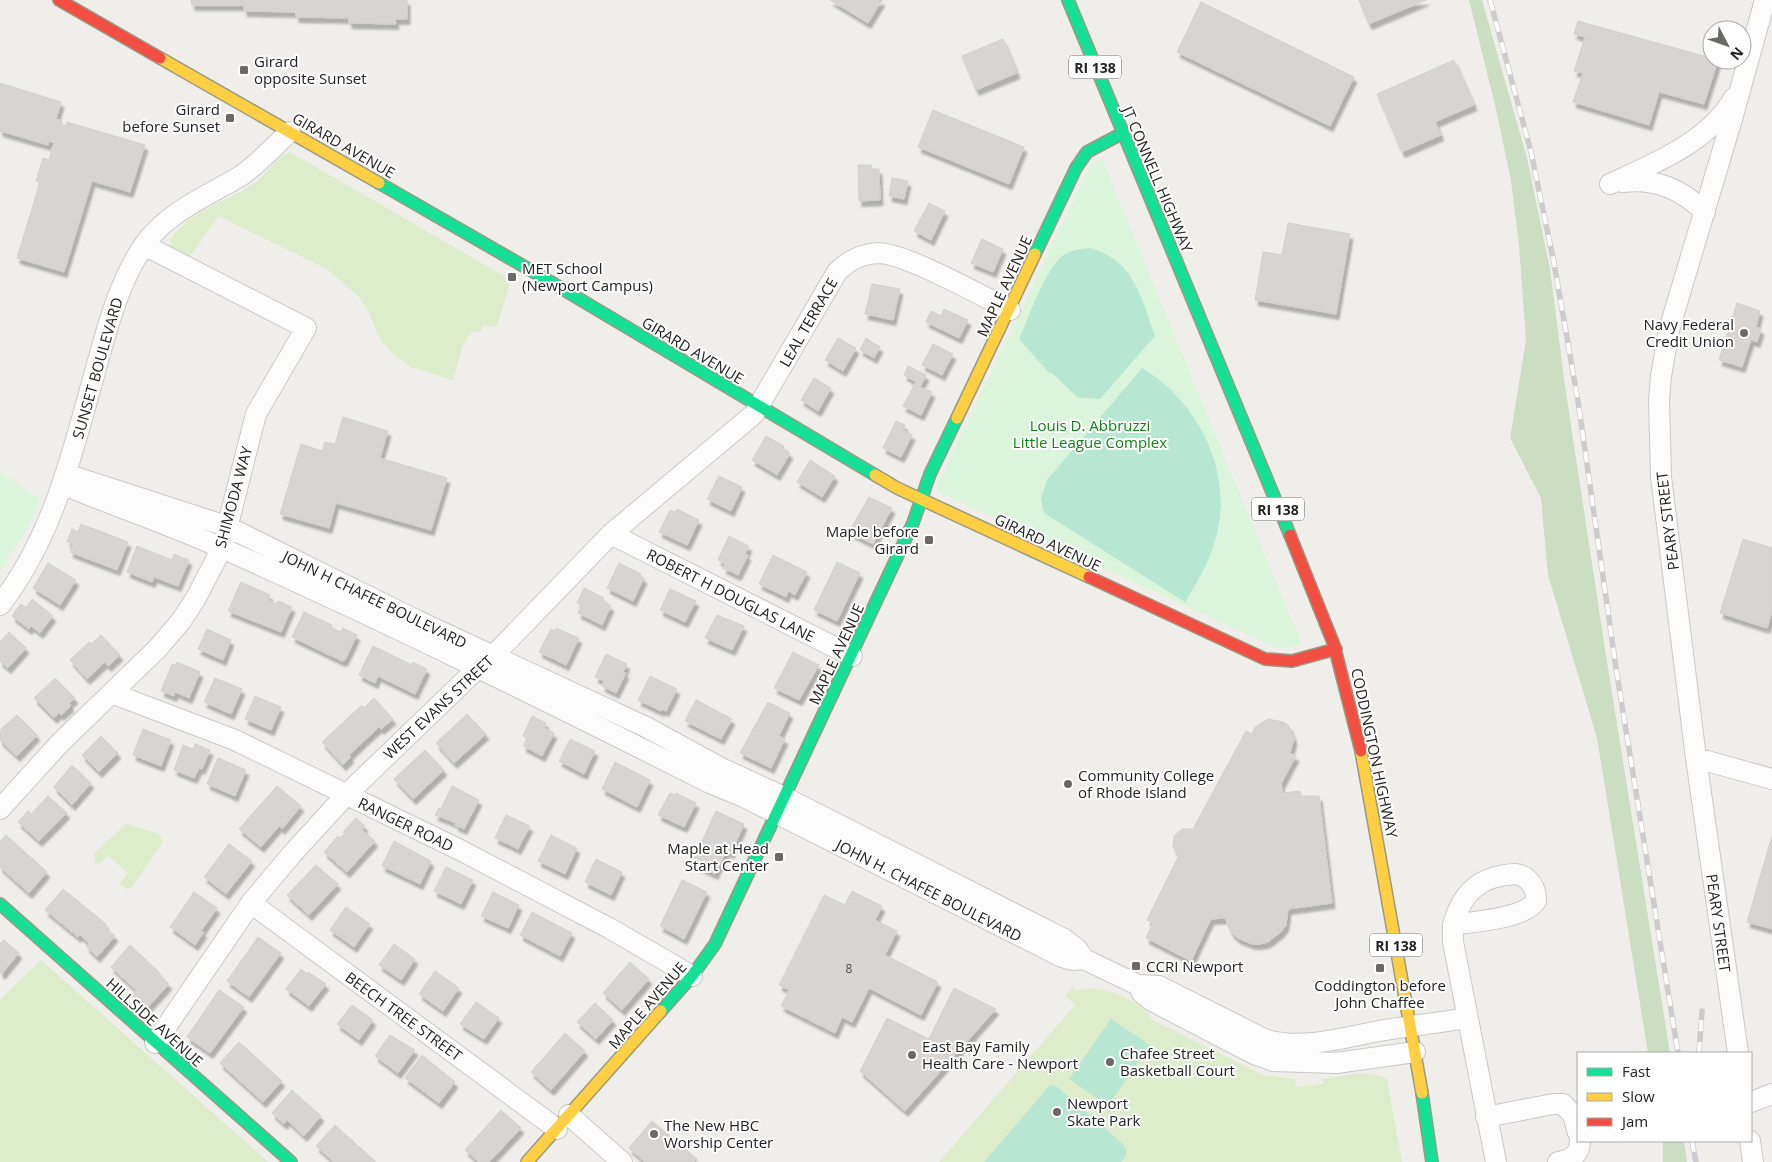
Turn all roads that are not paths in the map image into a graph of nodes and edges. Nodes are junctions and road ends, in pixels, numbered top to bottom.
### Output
1 (59, 0) edge
2 (1068, 0) edge
3 (1765, 0) edge
4 (1741, 84) junction
5 (290, 132) junction
6 (1123, 133) junction
7 (1705, 212) junction
8 (144, 246) junction
9 (1010, 310) junction
10 (1221, 370) joint
11 (759, 407) junction
12 (64, 479) junction
13 (921, 500) junction
14 (226, 526) junction
15 (611, 534) junction
16 (222, 548) junction
17 (0, 605) edge
18 (1336, 648) junction
19 (852, 656) junction
20 (486, 662) junction
21 (111, 693) junction
22 (1696, 758) junction
23 (1772, 779) edge
24 (346, 795) junction
25 (781, 805) junction
26 (0, 809) edge
27 (251, 903) junction
28 (0, 904) edge
29 (1454, 925) dead end
30 (692, 976) junction
31 (1138, 985) junction
32 (1467, 1018) junction
33 (1411, 1028) junction
34 (155, 1043) junction
35 (1415, 1052) junction
36 (1738, 1052) edge
37 (1772, 1094) edge
38 (1752, 1102) edge
39 (1486, 1117) junction
40 (563, 1122) junction
41 (1577, 1128) edge
42 (1580, 1142) edge
43 (1750, 1142) edge
44 (291, 1162) edge
45 (527, 1162) edge
46 (622, 1162) edge
47 (1432, 1162) edge
48 (1496, 1162) edge
49 (1558, 1162) edge
50 (1753, 1162) edge

1 - 5 main road, GIRARD AVENUE
2 - 6 main road, JT CONNELL HIGHWAY / RI 138
3 - 4 street, PEARY STREET
4 - 7 street, PEARY STREET
4 - 7 street
5 - 8 street, SUNSET BOULEVARD
5 - 11 main road, GIRARD AVENUE
6 - 9 main road, MAPLE AVENUE
6 - 10 main road, JT CONNELL HIGHWAY / RI 138
7 - 22 street, PEARY STREET
8 - 12 street, SUNSET BOULEVARD
8 - 14 street, SHIMODA WAY
9 - 11 street, LEAL TERRACE
9 - 13 main road, MAPLE AVENUE
10 - 18 main road, CODDINGTON HIGHWAY / RI 138
11 - 13 main road, GIRARD AVENUE
11 - 15 street, WEST EVANS STREET
12 - 14 street, JOHN H CHAFEE BOULEVARD
12 - 16 street, JOHN H CHAFEE BOULEVARD
12 - 17 street, SUNSET BOULEVARD
13 - 18 main road, GIRARD AVENUE
13 - 19 main road, MAPLE AVENUE
14 - 16 street, SHIMODA WAY
14 - 20 street, JOHN H CHAFEE BOULEVARD
15 - 19 street, ROBERT H DOUGLAS LANE
15 - 20 street, WEST EVANS STREET
16 - 20 street, JOHN H CHAFEE BOULEVARD
16 - 21 street, SHIMODA WAY
18 - 33 main road, CODDINGTON HIGHWAY / RI 138
19 - 25 main road, MAPLE AVENUE
20 - 24 street, WEST EVANS STREET
20 - 25 street, JOHN H CHAFEE BOULEVARD
21 - 24 street, RANGER ROAD
21 - 26 street, SHIMODA WAY
22 - 23 street
22 - 36 street, PEARY STREET
24 - 27 street, WEST EVANS STREET
24 - 30 street, RANGER ROAD
25 - 30 main road, MAPLE AVENUE
25 - 31 street, JOHN H. CHAFEE BOULEVARD
27 - 34 street, WEST EVANS STREET
27 - 40 street, BEECH TREE STREET
28 - 34 main road, HILLSIDE AVENUE
29 - 32 street
30 - 40 main road, MAPLE AVENUE
31 - 33 street, JOHN H. CHAFEE BOULEVARD
31 - 35 street, JOHN H. CHAFEE BOULEVARD
32 - 33 street, JOHN H. CHAFEE BOULEVARD
32 - 39 street
33 - 35 main road, CODDINGTON HIGHWAY / RI 138
34 - 44 main road, HILLSIDE AVENUE
35 - 47 main road, CODDINGTON HIGHWAY / RI 138
37 - 38 street
39 - 41 street
39 - 48 street
40 - 45 main road, MAPLE AVENUE
40 - 46 street, BEECH TREE STREET
42 - 49 street
43 - 50 street

